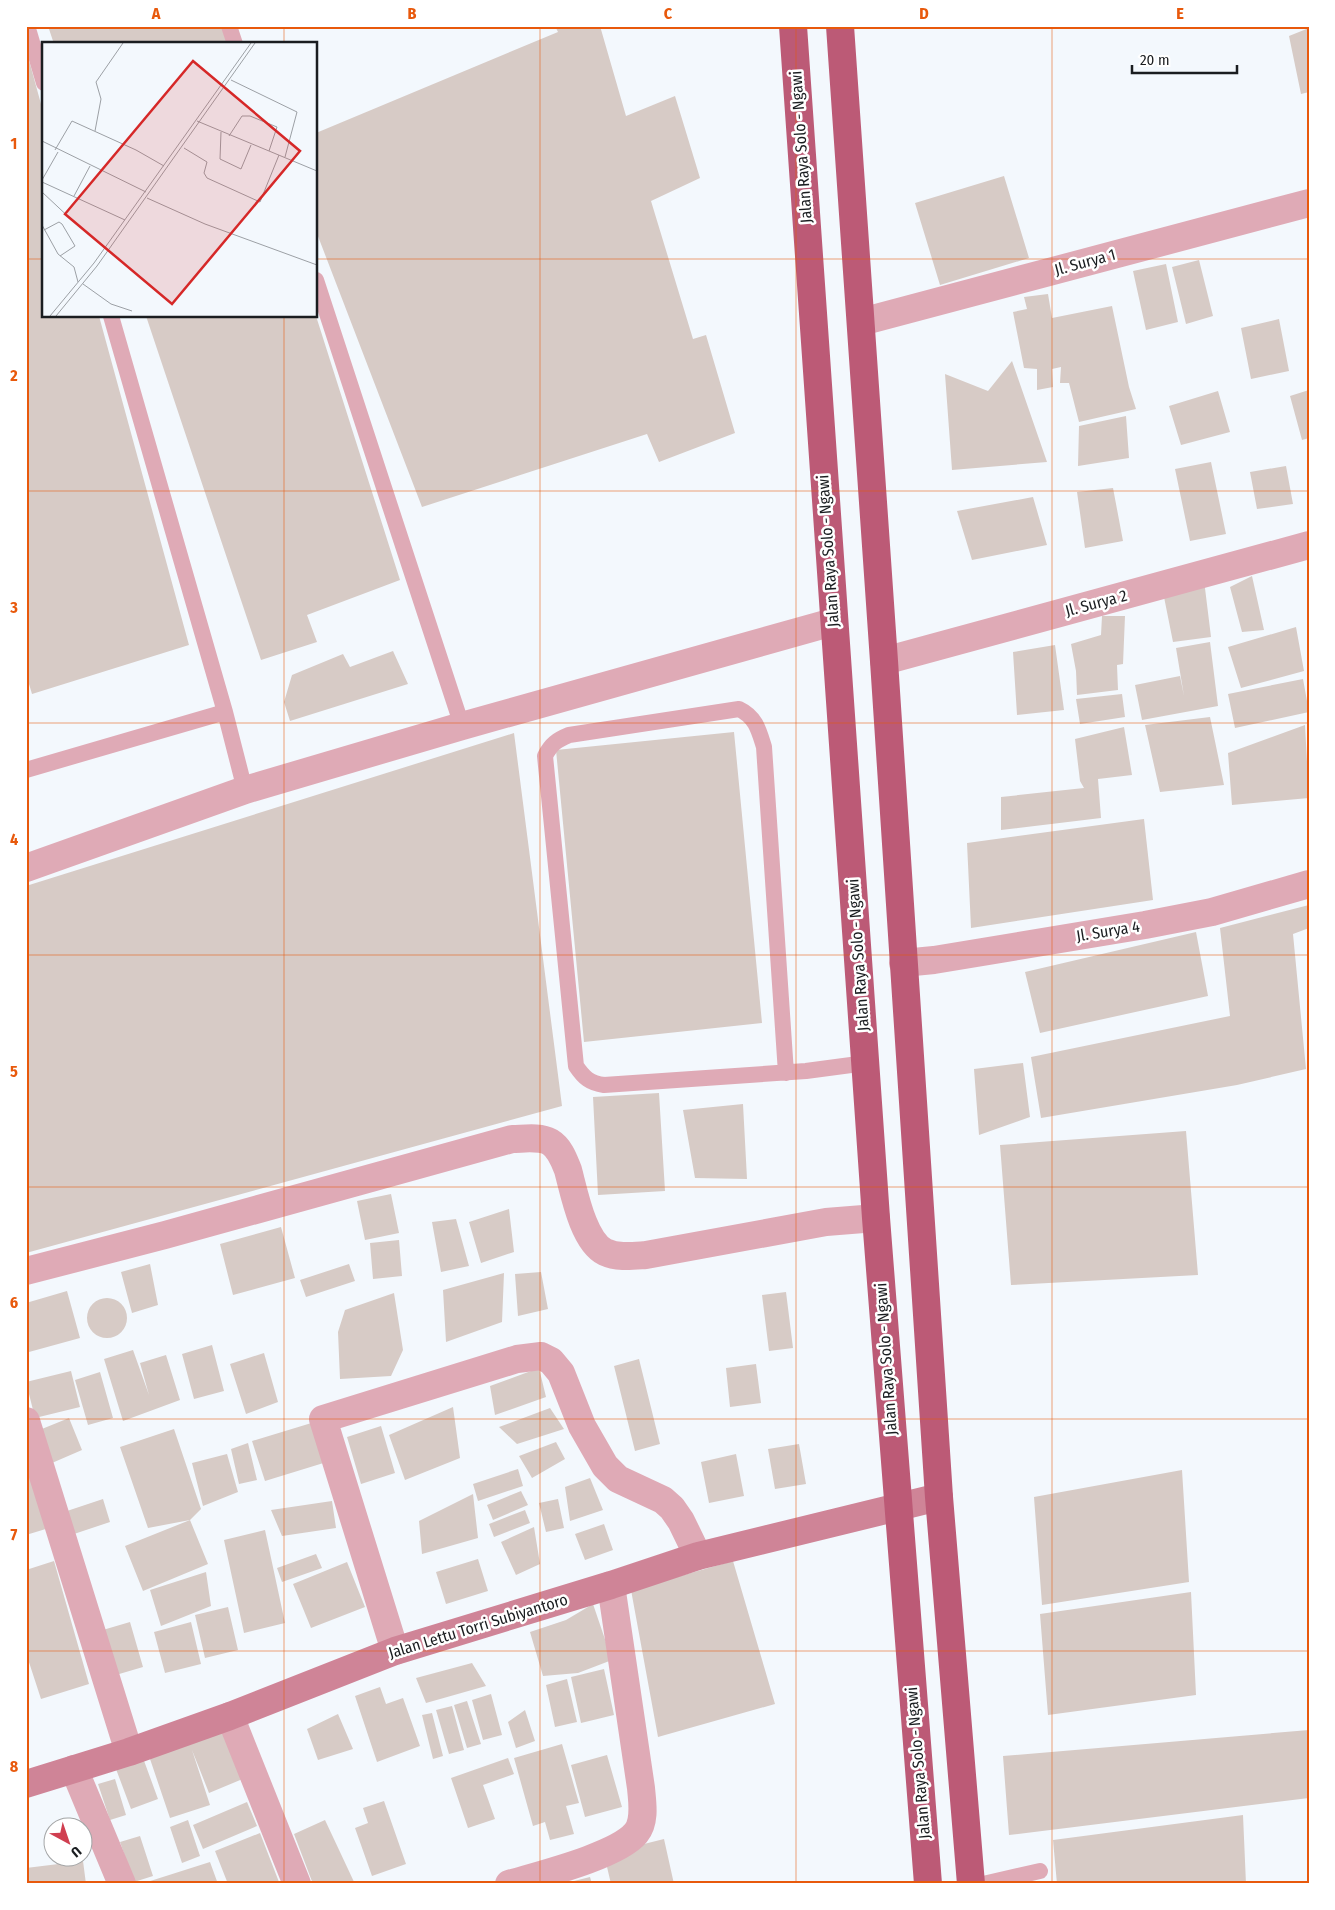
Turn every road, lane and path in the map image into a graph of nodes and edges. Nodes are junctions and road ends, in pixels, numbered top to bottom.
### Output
1 (229, 26) edge
2 (793, 26) edge
3 (840, 26) edge
4 (29, 32) dead end
5 (234, 42) edge
6 (42, 76) edge
7 (1309, 203) edge
8 (318, 286) edge
9 (112, 318) edge
10 (861, 322) junction
11 (1309, 545) edge
12 (833, 622) junction
13 (884, 661) junction
14 (225, 712) junction
15 (462, 726) junction
16 (26, 770) edge
17 (245, 790) junction
18 (26, 868) edge
19 (1309, 884) edge
20 (904, 963) junction
21 (866, 1064) junction
22 (786, 1072) junction
23 (876, 1218) junction
24 (26, 1271) edge
25 (26, 1421) edge
26 (939, 1497) junction
27 (897, 1507) junction
28 (698, 1556) junction
29 (612, 1586) junction
30 (395, 1651) junction
31 (230, 1716) junction
32 (130, 1752) junction
33 (74, 1769) junction
34 (26, 1784) edge
35 (1040, 1872) dead end
36 (122, 1884) edge
37 (297, 1884) edge
38 (509, 1884) edge
39 (928, 1884) edge
40 (971, 1884) edge
41 (983, 1884) edge

1 - 5 lane
2 - 12 highway, Jalan Raya Solo - Ngawi
3 - 10 highway
4 - 6 lane
7 - 10 street, Jl. Surya 1
8 - 15 lane
9 - 14 lane
10 - 13 highway
11 - 13 street, Jl. Surya 2
12 - 15 street
12 - 21 highway, Jalan Raya Solo - Ngawi
13 - 20 highway
14 - 16 lane
14 - 17 lane
15 - 17 street
17 - 18 street
19 - 20 street, Jl. Surya 4
20 - 26 highway
21 - 22 lane
21 - 23 highway, Jalan Raya Solo - Ngawi
22 - 22 lane
23 - 24 street
23 - 27 highway, Jalan Raya Solo - Ngawi
25 - 32 street
26 - 27 main road, Jalan Lettu Torri Subiyantoro
26 - 40 highway
27 - 28 main road, Jalan Lettu Torri Subiyantoro
27 - 39 highway, Jalan Raya Solo - Ngawi
28 - 29 main road, Jalan Lettu Torri Subiyantoro
28 - 30 street
29 - 30 main road, Jalan Lettu Torri Subiyantoro
29 - 38 street
30 - 31 main road, Jalan Lettu Torri Subiyantoro
31 - 32 main road, Jalan Lettu Torri Subiyantoro
31 - 37 street
32 - 33 main road, Jalan Lettu Torri Subiyantoro
33 - 34 main road, Jalan Lettu Torri Subiyantoro
33 - 36 street
35 - 41 lane

